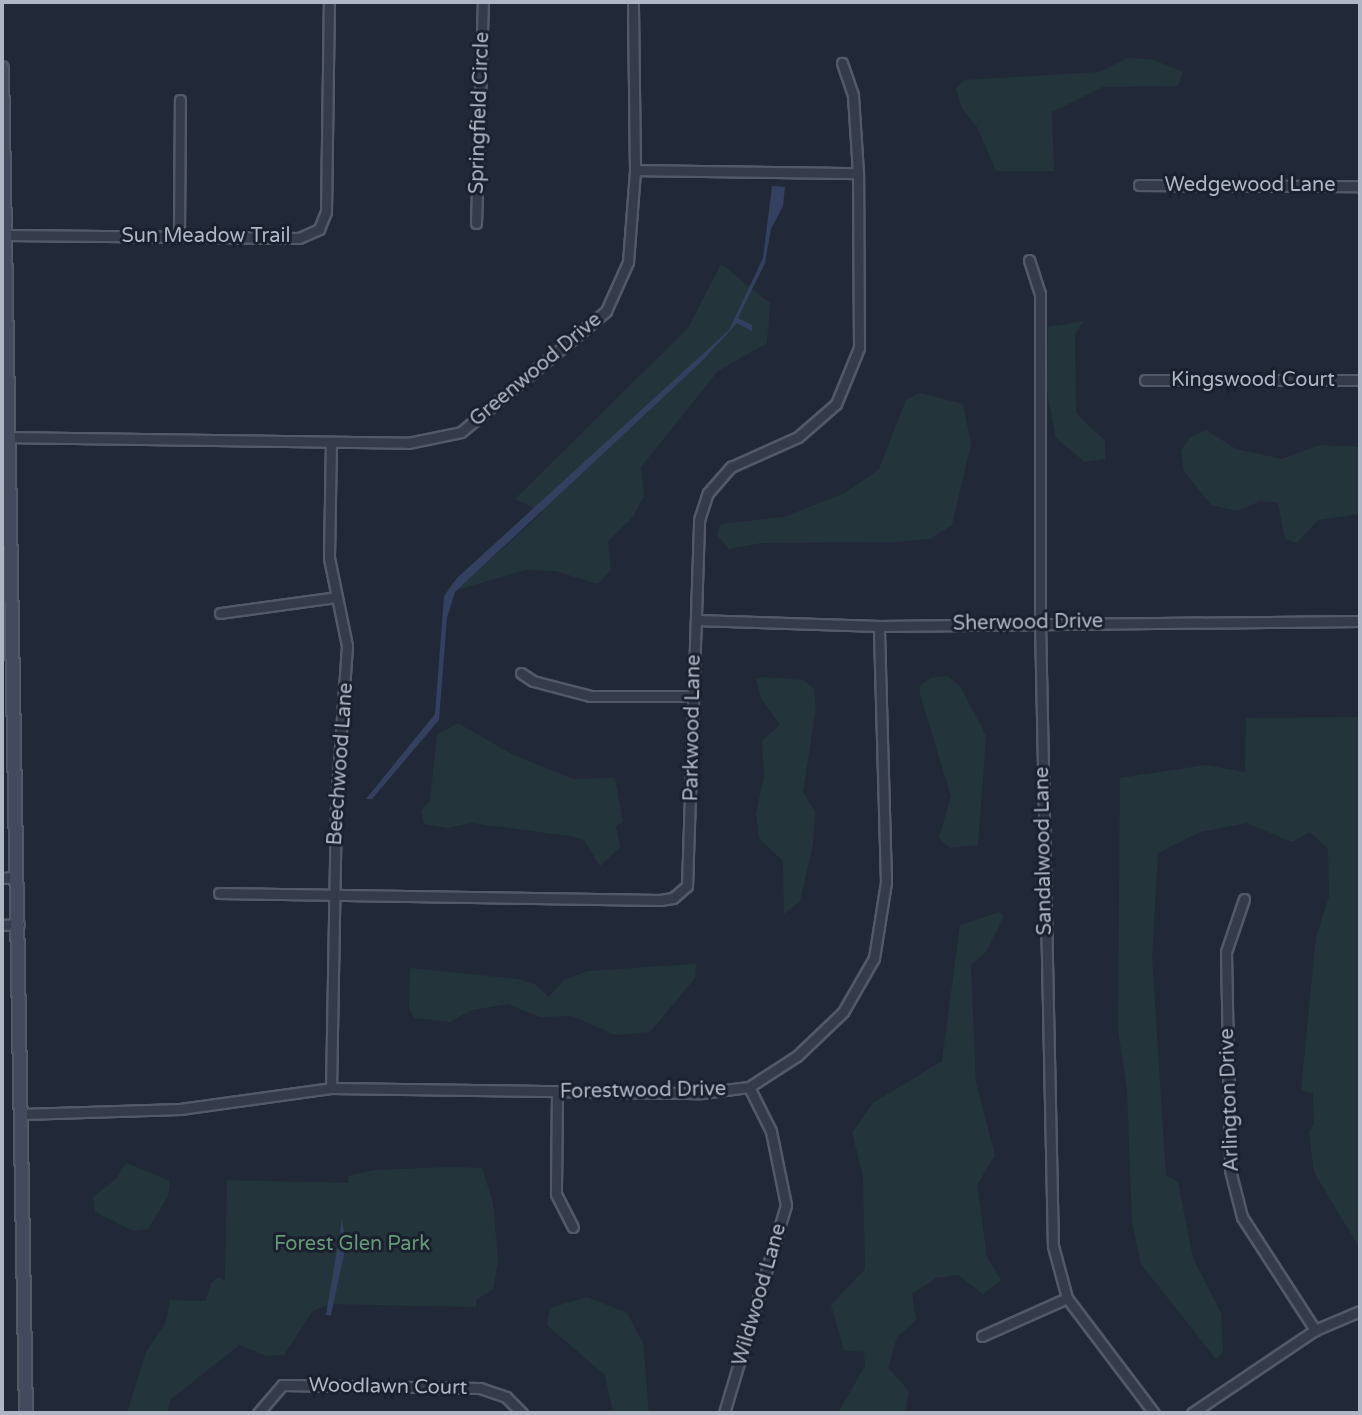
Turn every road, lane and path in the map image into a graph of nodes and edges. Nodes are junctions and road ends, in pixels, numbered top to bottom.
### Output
1 (329, 2) edge
2 (483, 2) edge
3 (633, 2) edge
4 (842, 63) dead end
5 (2, 68) edge
6 (180, 100) dead end
7 (635, 170) junction
8 (858, 173) junction
9 (1139, 185) dead end
10 (1360, 186) edge
11 (476, 223) dead end
12 (7, 235) junction
13 (179, 235) junction
14 (1029, 260) dead end
15 (1145, 380) dead end
16 (1360, 380) edge
17 (6, 436) edge
18 (331, 442) junction
19 (6, 459) edge
20 (337, 597) junction
21 (220, 613) dead end
22 (696, 620) junction
23 (1360, 621) edge
24 (1040, 622) junction
25 (879, 626) junction
26 (521, 673) dead end
27 (694, 696) junction
28 (16, 877) junction
29 (2, 878) edge
30 (219, 893) dead end
31 (335, 896) junction
32 (1244, 899) dead end
33 (19, 924) junction
34 (2, 925) edge
35 (749, 1087) junction
36 (331, 1088) junction
37 (557, 1093) junction
38 (23, 1114) junction
39 (573, 1227) dead end
40 (1067, 1298) junction
41 (1360, 1311) edge
42 (1315, 1330) junction
43 (982, 1336) dead end
44 (26, 1413) edge
45 (258, 1413) edge
46 (522, 1413) edge
47 (724, 1413) edge
48 (1154, 1413) edge
49 (1192, 1413) edge

1 - 13 street, Sun Meadow Trail
2 - 11 street, Springfield Circle
3 - 7 street, Greenwood Drive
4 - 8 street, Parkwood Lane
5 - 12 street
6 - 13 street
7 - 8 street
7 - 18 street, Greenwood Drive
8 - 22 street, Parkwood Lane
9 - 10 street, Wedgewood Lane
12 - 13 street, Sun Meadow Trail
12 - 17 street
14 - 24 street, Sandalwood Lane
15 - 16 street, Kingswood Court
17 - 18 street, Greenwood Drive
17 - 19 street
18 - 20 street, Beechwood Lane
19 - 28 street
20 - 21 street
20 - 31 street, Beechwood Lane
22 - 25 street, Sherwood Drive
22 - 27 street, Parkwood Lane
23 - 24 street, Sherwood Drive
24 - 25 street, Sherwood Drive
24 - 40 street, Sandalwood Lane
25 - 35 street, Forestwood Drive
26 - 27 street
27 - 31 street, Parkwood Lane
28 - 29 street
28 - 33 street
30 - 31 street, Parkwood Lane
31 - 36 street, Beechwood Lane
32 - 42 street, Arlington Drive
33 - 34 street
33 - 38 street
35 - 37 street, Forestwood Drive
35 - 47 street, Wildwood Lane
36 - 37 street, Forestwood Drive
36 - 38 street, Forestwood Drive
37 - 39 street
38 - 44 street
40 - 43 street
40 - 48 street, Sandalwood Lane
41 - 42 street
42 - 49 street
45 - 46 street, Woodlawn Court

